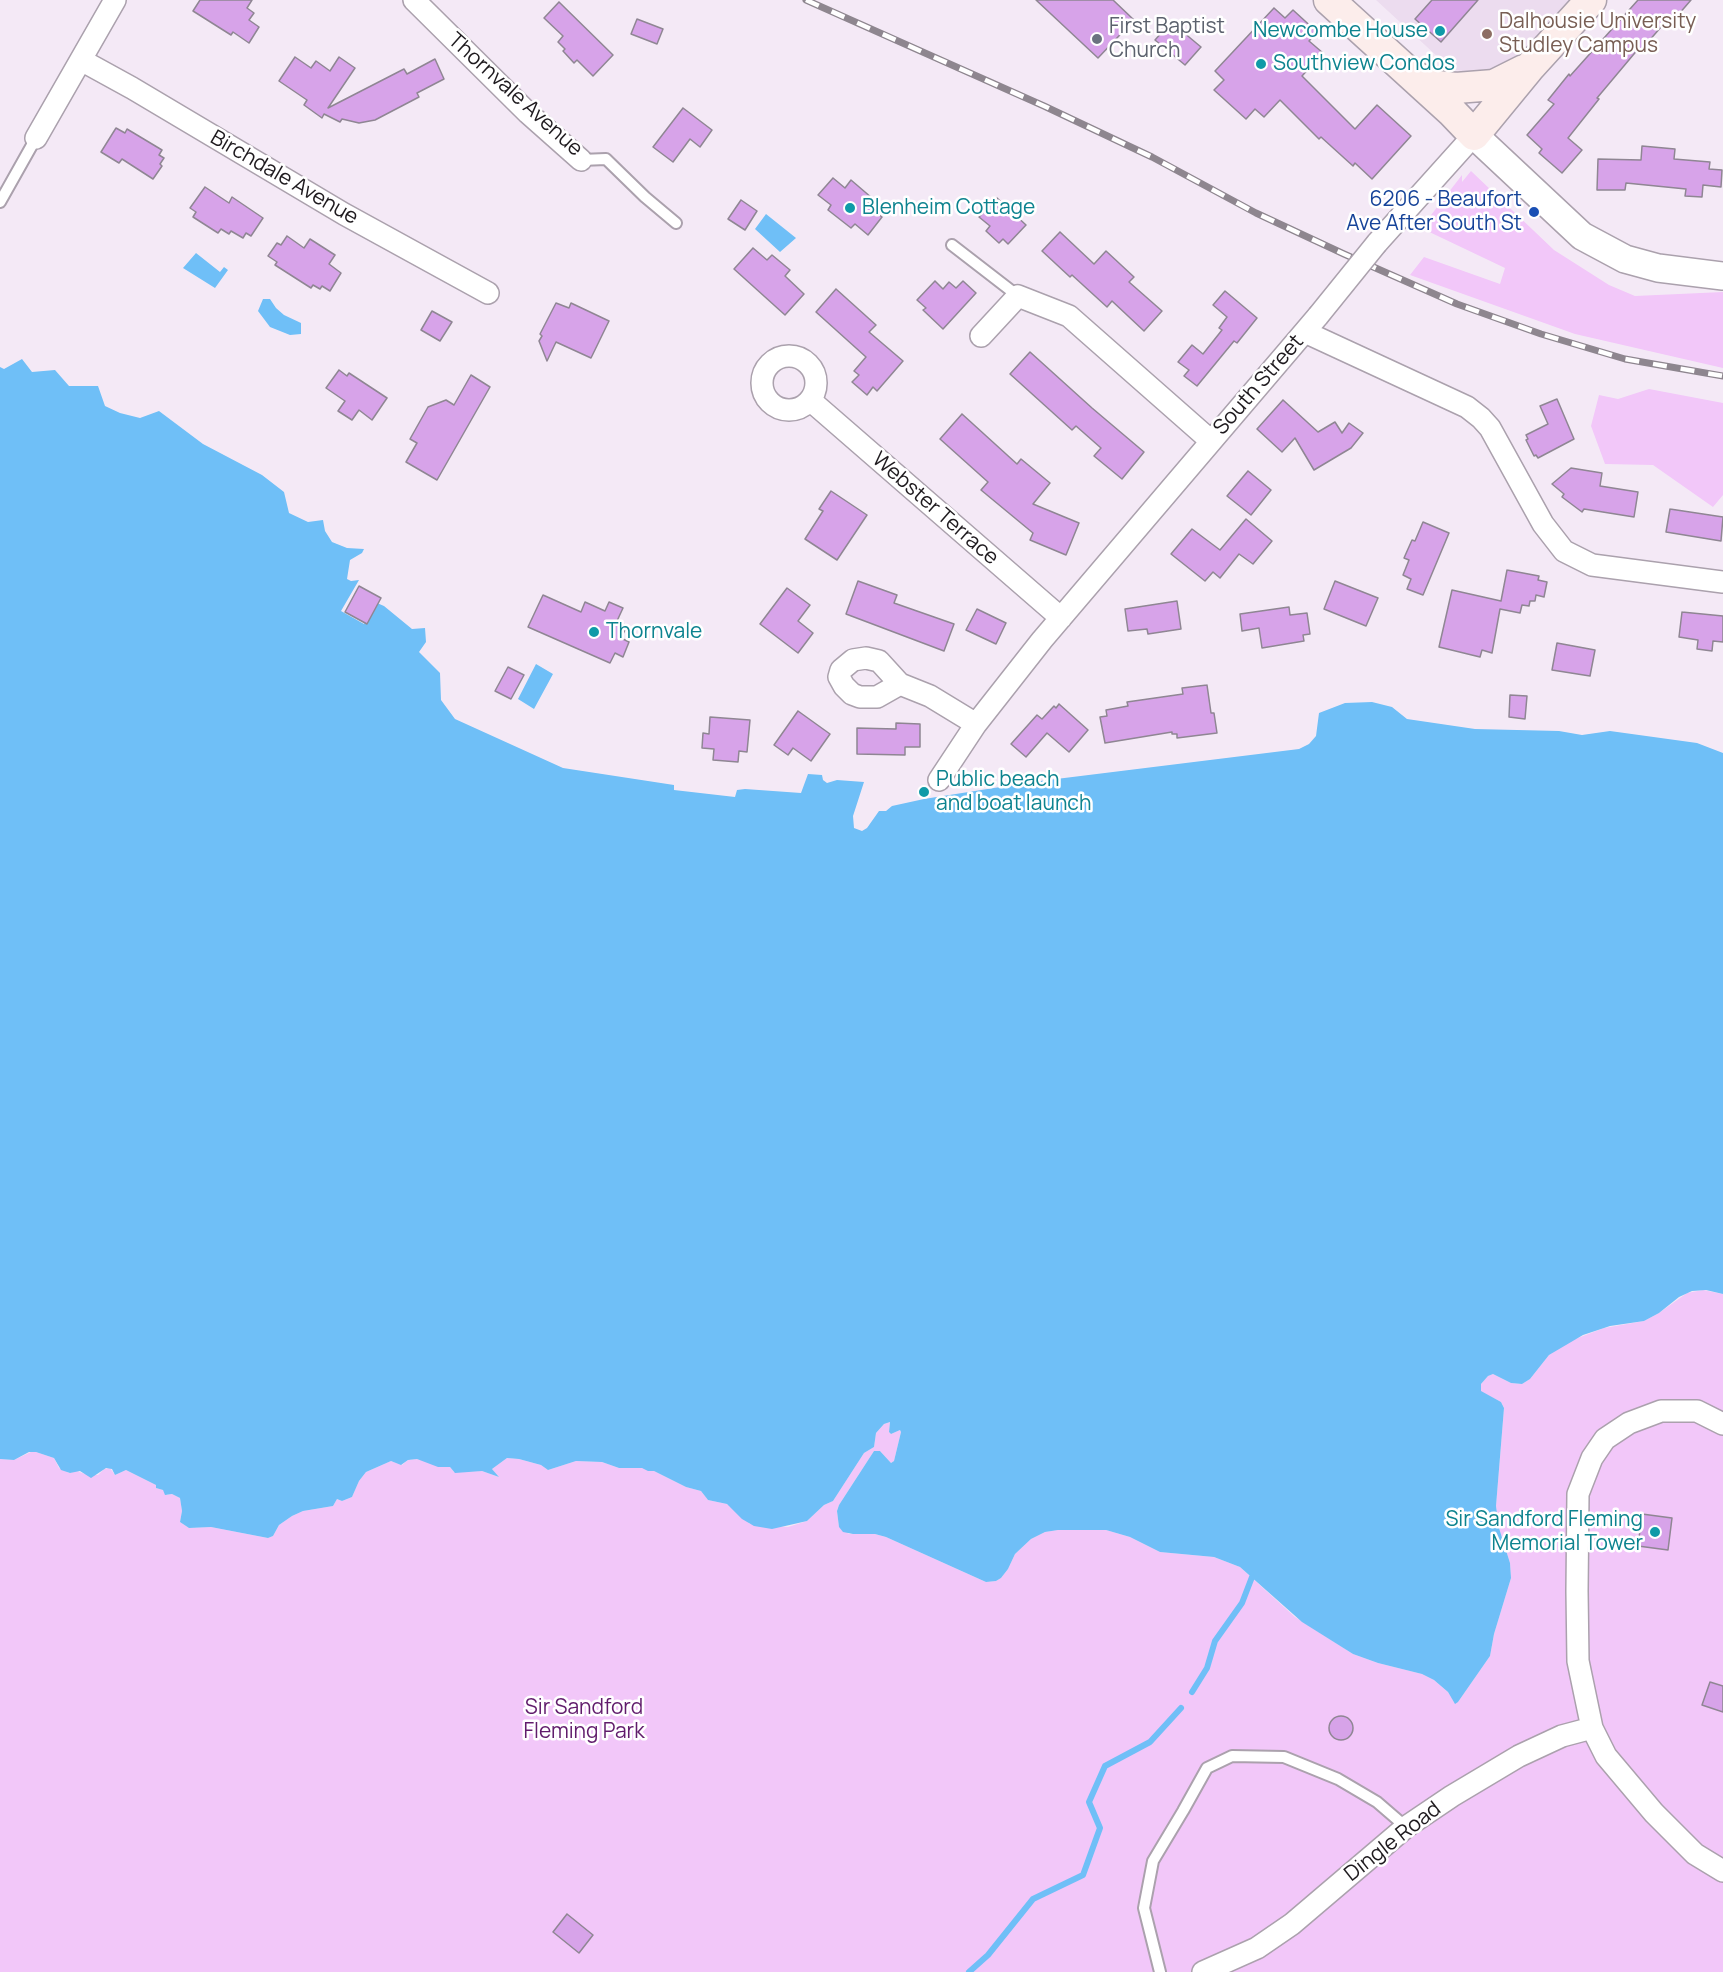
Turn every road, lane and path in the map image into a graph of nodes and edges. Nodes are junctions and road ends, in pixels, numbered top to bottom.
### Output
1 (115, 0) edge
2 (414, 0) edge
3 (1329, 0) edge
4 (1591, 0) edge
5 (81, 60) junction
6 (1529, 68) junction
7 (1410, 75) junction
8 (1474, 135) junction
9 (36, 138) joint
10 (581, 160) joint
11 (0, 202) edge
12 (676, 223) dead end
13 (952, 245) dead end
14 (1723, 276) edge
15 (488, 293) dead end
16 (1018, 296) junction
17 (1312, 324) junction
18 (981, 336) dead end
19 (810, 400) dead end
20 (1211, 441) junction
21 (1723, 582) edge
22 (1061, 618) junction
23 (900, 684) dead end
24 (976, 724) junction
25 (939, 780) dead end
26 (1723, 1424) edge
27 (1592, 1728) junction
28 (1406, 1827) junction
29 (1723, 1871) edge
30 (1160, 1972) edge
31 (1203, 1972) edge

1 - 5 street
2 - 10 street, Thornvale Avenue
3 - 7 main road
4 - 6 main road, South Street
5 - 9 street
5 - 15 street, Birchdale Avenue
6 - 7 main road
6 - 8 main road, South Street
7 - 8 main road
8 - 14 street
8 - 17 street, South Street, bridge
9 - 11 lane
10 - 12 lane, Thornvale Avenue
13 - 16 lane
16 - 18 street
16 - 20 street
17 - 20 street, South Street
17 - 21 street
19 - 22 street, Webster Terrace
20 - 22 street, South Street
22 - 24 street, South Street
23 - 24 street
24 - 25 street, South Street
26 - 27 street
27 - 28 street, Dingle Road
27 - 29 street
28 - 30 lane
28 - 31 street, Dingle Road

